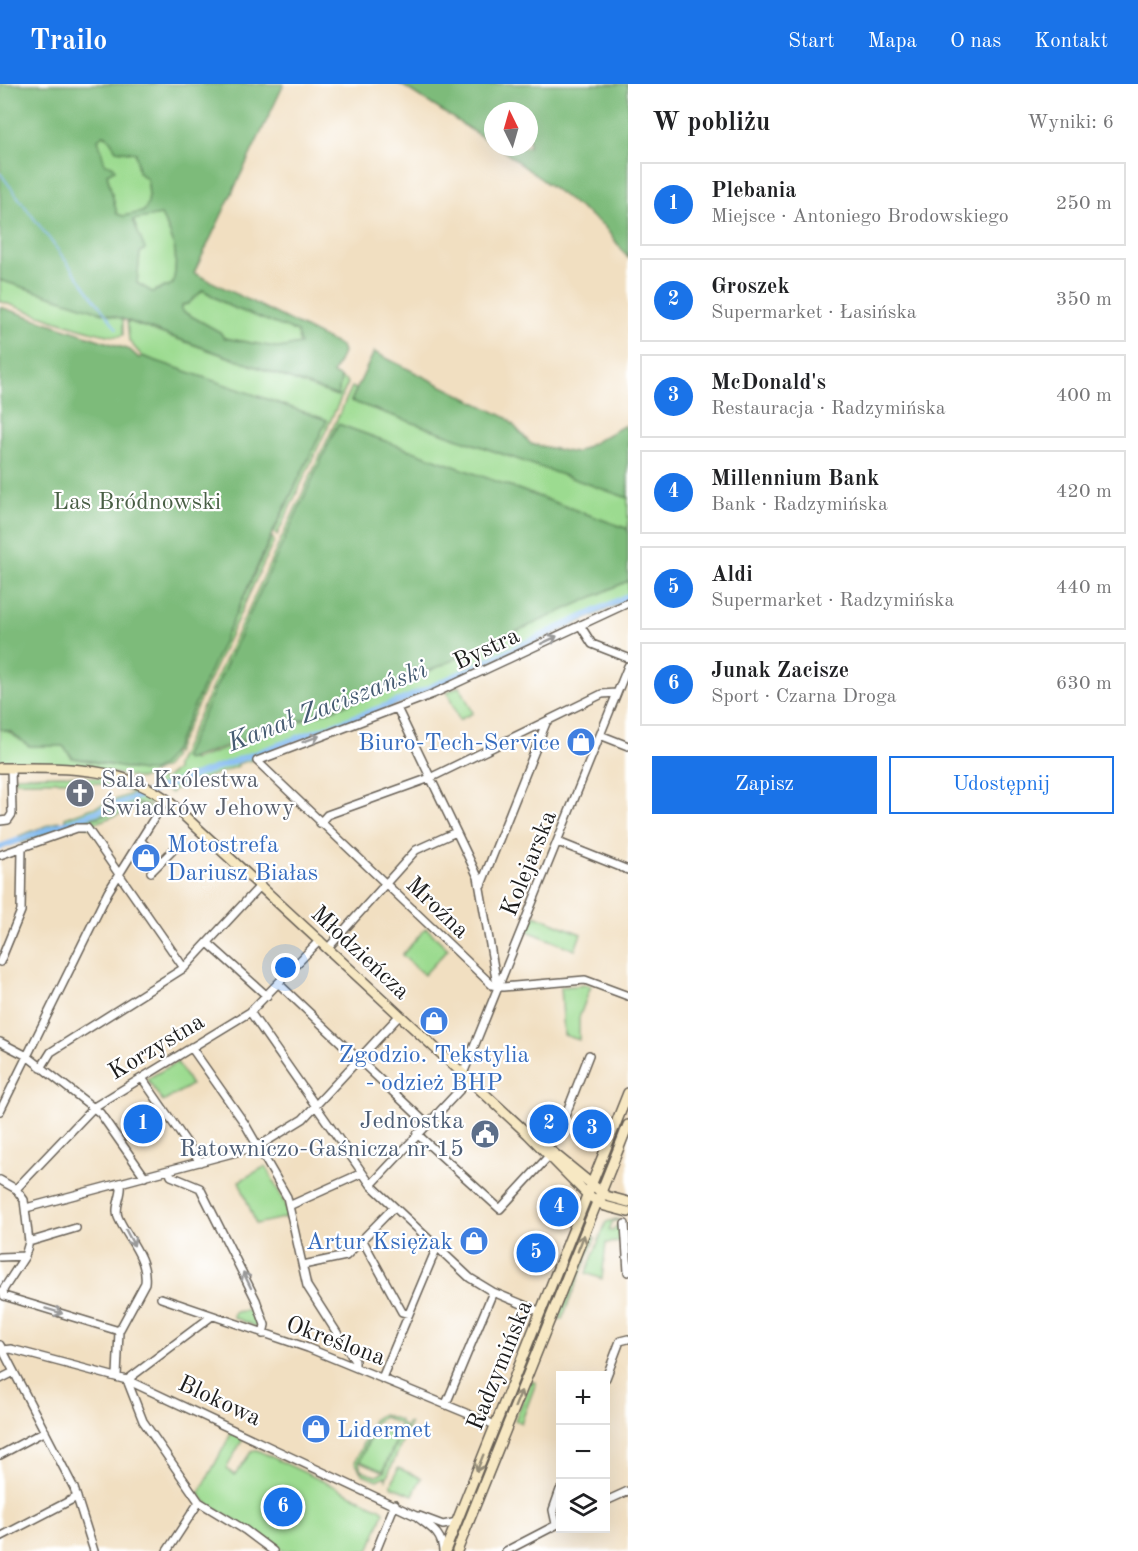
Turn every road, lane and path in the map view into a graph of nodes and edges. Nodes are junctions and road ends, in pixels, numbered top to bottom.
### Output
1 (628, 603) edge
2 (580, 625) junction
3 (628, 658) edge
4 (628, 666) edge
5 (616, 693) junction
6 (397, 708) junction
7 (546, 723) junction
8 (600, 735) junction
9 (628, 746) edge
10 (257, 761) joint
11 (0, 768) edge
12 (11, 768) junction
13 (430, 778) junction
14 (163, 796) junction
15 (0, 821) edge
16 (320, 823) junction
17 (456, 832) junction
18 (140, 840) junction
19 (558, 842) junction
20 (178, 845) dead end
21 (22, 847) junction
22 (0, 855) edge
23 (161, 862) junction
24 (628, 870) edge
25 (120, 872) junction
26 (151, 872) dead end
27 (385, 884) junction
28 (261, 885) junction
29 (480, 885) junction
30 (320, 940) junction
31 (208, 943) junction
32 (328, 948) junction
33 (0, 962) edge
34 (184, 968) junction
35 (496, 979) dead end
36 (279, 984) junction
37 (499, 987) junction
38 (267, 996) junction
39 (628, 996) edge
40 (250, 1011) junction
41 (400, 1015) junction
42 (0, 1042) edge
43 (191, 1047) junction
44 (589, 1055) dead end
45 (27, 1056) junction
46 (359, 1059) junction
47 (41, 1068) junction
48 (466, 1077) junction
49 (142, 1078) junction
50 (628, 1093) edge
51 (316, 1104) junction
52 (94, 1107) junction
53 (0, 1111) edge
54 (427, 1124) junction
55 (628, 1125) edge
56 (417, 1134) junction
57 (528, 1134) junction
58 (545, 1144) junction
59 (259, 1146) junction
60 (548, 1157) junction
61 (200, 1162) junction
62 (169, 1170) junction
63 (362, 1173) junction
64 (145, 1177) junction
65 (0, 1180) edge
66 (121, 1184) junction
67 (371, 1185) junction
68 (592, 1185) junction
69 (16, 1189) junction
70 (588, 1195) junction
71 (599, 1196) junction
72 (628, 1202) edge
73 (291, 1205) junction
74 (393, 1207) junction
75 (26, 1208) junction
76 (628, 1212) edge
77 (626, 1224) dead end
78 (76, 1228) dead end
79 (363, 1241) junction
80 (29, 1242) junction
81 (437, 1247) junction
82 (25, 1256) junction
83 (0, 1257) edge
84 (303, 1265) junction
85 (628, 1272) edge
86 (493, 1292) junction
87 (161, 1298) dead end
88 (541, 1311) junction
89 (408, 1314) junction
90 (212, 1316) junction
91 (118, 1330) junction
92 (263, 1334) junction
93 (624, 1340) edge
94 (1, 1347) edge
95 (355, 1366) junction
96 (609, 1371) edge
97 (14, 1372) junction
98 (117, 1376) junction
99 (0, 1378) edge
100 (382, 1378) junction
101 (127, 1380) junction
102 (446, 1404) junction
103 (495, 1425) junction
104 (45, 1431) junction
105 (0, 1455) edge
106 (628, 1491) edge
107 (77, 1497) junction
108 (610, 1499) edge
109 (198, 1502) junction
110 (556, 1502) edge
111 (395, 1504) junction
112 (416, 1516) junction
113 (556, 1516) edge
114 (457, 1522) junction
115 (556, 1525) edge
116 (0, 1537) edge
117 (94, 1551) edge
118 (167, 1551) edge
119 (273, 1551) edge
120 (376, 1551) edge
121 (444, 1551) edge
122 (457, 1551) edge
123 (506, 1551) edge

1 - 2 street, Bystra
2 - 3 street
6 -> 2 street, Bystra
4 - 5 street, Kolejarska
5 - 7 street
5 - 8 street, Kolejarska
10 -> 6 street, Bystra
6 - 13 street
7 - 13 street
7 - 29 street
8 - 9 street
8 - 19 street, Kolejarska
10 - 16 street, Mroźna
11 - 12 main road, Młodzieńcza
12 - 14 main road, Młodzieńcza
12 - 15 street
13 - 16 street
13 - 17 street
14 - 18 street
14 - 28 main road, Młodzieńcza
16 - 27 street, Mroźna
17 - 27 street
17 - 29 street
18 - 23 street
18 - 25 street
19 - 24 street
19 - 37 street, Kolejarska
20 - 23 street
21 - 22 street
21 - 25 street
21 - 33 street
23 - 26 street
25 - 34 street
25 - 45 street
27 - 32 street
27 - 37 street, Mroźna
28 - 30 main road, Młodzieńcza
28 - 31 street
29 - 35 street
30 - 32 main road, Młodzieńcza
30 - 36 street, Korzystna
31 - 34 street
31 - 38 street
32 - 41 main road, Młodzieńcza
34 - 47 street
36 - 38 street, Korzystna
36 - 46 street
37 - 39 street
37 - 48 street, Kolejarska
38 - 40 street, Korzystna
40 - 43 street, Korzystna
40 - 51 street
41 - 46 street
41 - 48 main road, Młodzieńcza
42 - 45 street
43 - 49 street, Korzystna
43 - 59 street
44 - 58 street
45 - 47 street
45 - 53 street
46 - 51 street
46 - 54 street
47 - 52 street
48 - 54 street
48 - 57 main road, Młodzieńcza
49 - 52 street, Korzystna
49 - 61 street
50 - 68 main road, Radzymińska
51 - 59 street
51 - 63 street
52 - 64 street
52 - 69 street, Korzystna
54 - 56 street
55 - 71 main road, Radzymińska
56 - 60 street
56 - 67 street
57 - 58 main road, Młodzieńcza
57 - 60 main road, Młodzieńcza
58 - 68 main road, Młodzieńcza
59 - 61 street
59 - 73 street
60 - 70 main road, Młodzieńcza
61 - 62 street
62 - 64 street
92 -> 62 street
63 - 67 street
63 - 73 street
64 - 66 street
65 - 69 street
66 - 75 street
66 -> 91 street
67 - 74 street
68 - 70 main road, Radzymińska
68 - 71 main road, Młodzieńcza
69 - 75 street
70 - 71 main road, Młodzieńcza
70 - 88 main road, Radzymińska
71 - 72 main road
71 - 76 main road
122 -> 71 main road, Radzymińska
73 - 84 street
74 - 79 street
74 - 81 street
75 - 80 street
77 - 85 street
78 - 80 street
79 - 84 street
79 - 89 street
80 - 82 street
81 - 86 street
81 - 89 street
82 - 83 street
82 -> 91 street
84 - 95 street
86 - 88 street
86 - 102 street
87 - 90 street, Określona
88 - 103 main road, Radzymińska
89 - 100 street
90 - 92 street, Określona
90 - 101 street
91 - 98 street
92 - 95 street, Określona
93 - 96 street
94 - 97 street
94 - 98 street, Blokowa
95 - 100 street, Określona
97 - 99 street
97 - 104 street
98 - 101 street, Blokowa
100 - 102 street, Określona
101 - 109 street
101 - 111 street, Blokowa
102 - 103 street, Określona
103 -> 114 main road, Radzymińska
104 - 105 street
104 - 107 street
106 - 108 street
107 - 116 street
107 - 117 street
109 - 118 street
109 - 119 street
110 - 113 street
111 - 112 street, Blokowa
111 - 120 street
112 - 114 street, Blokowa
112 - 121 street, Blokowa
114 - 121 main road, Radzymińska
115 - 123 street

